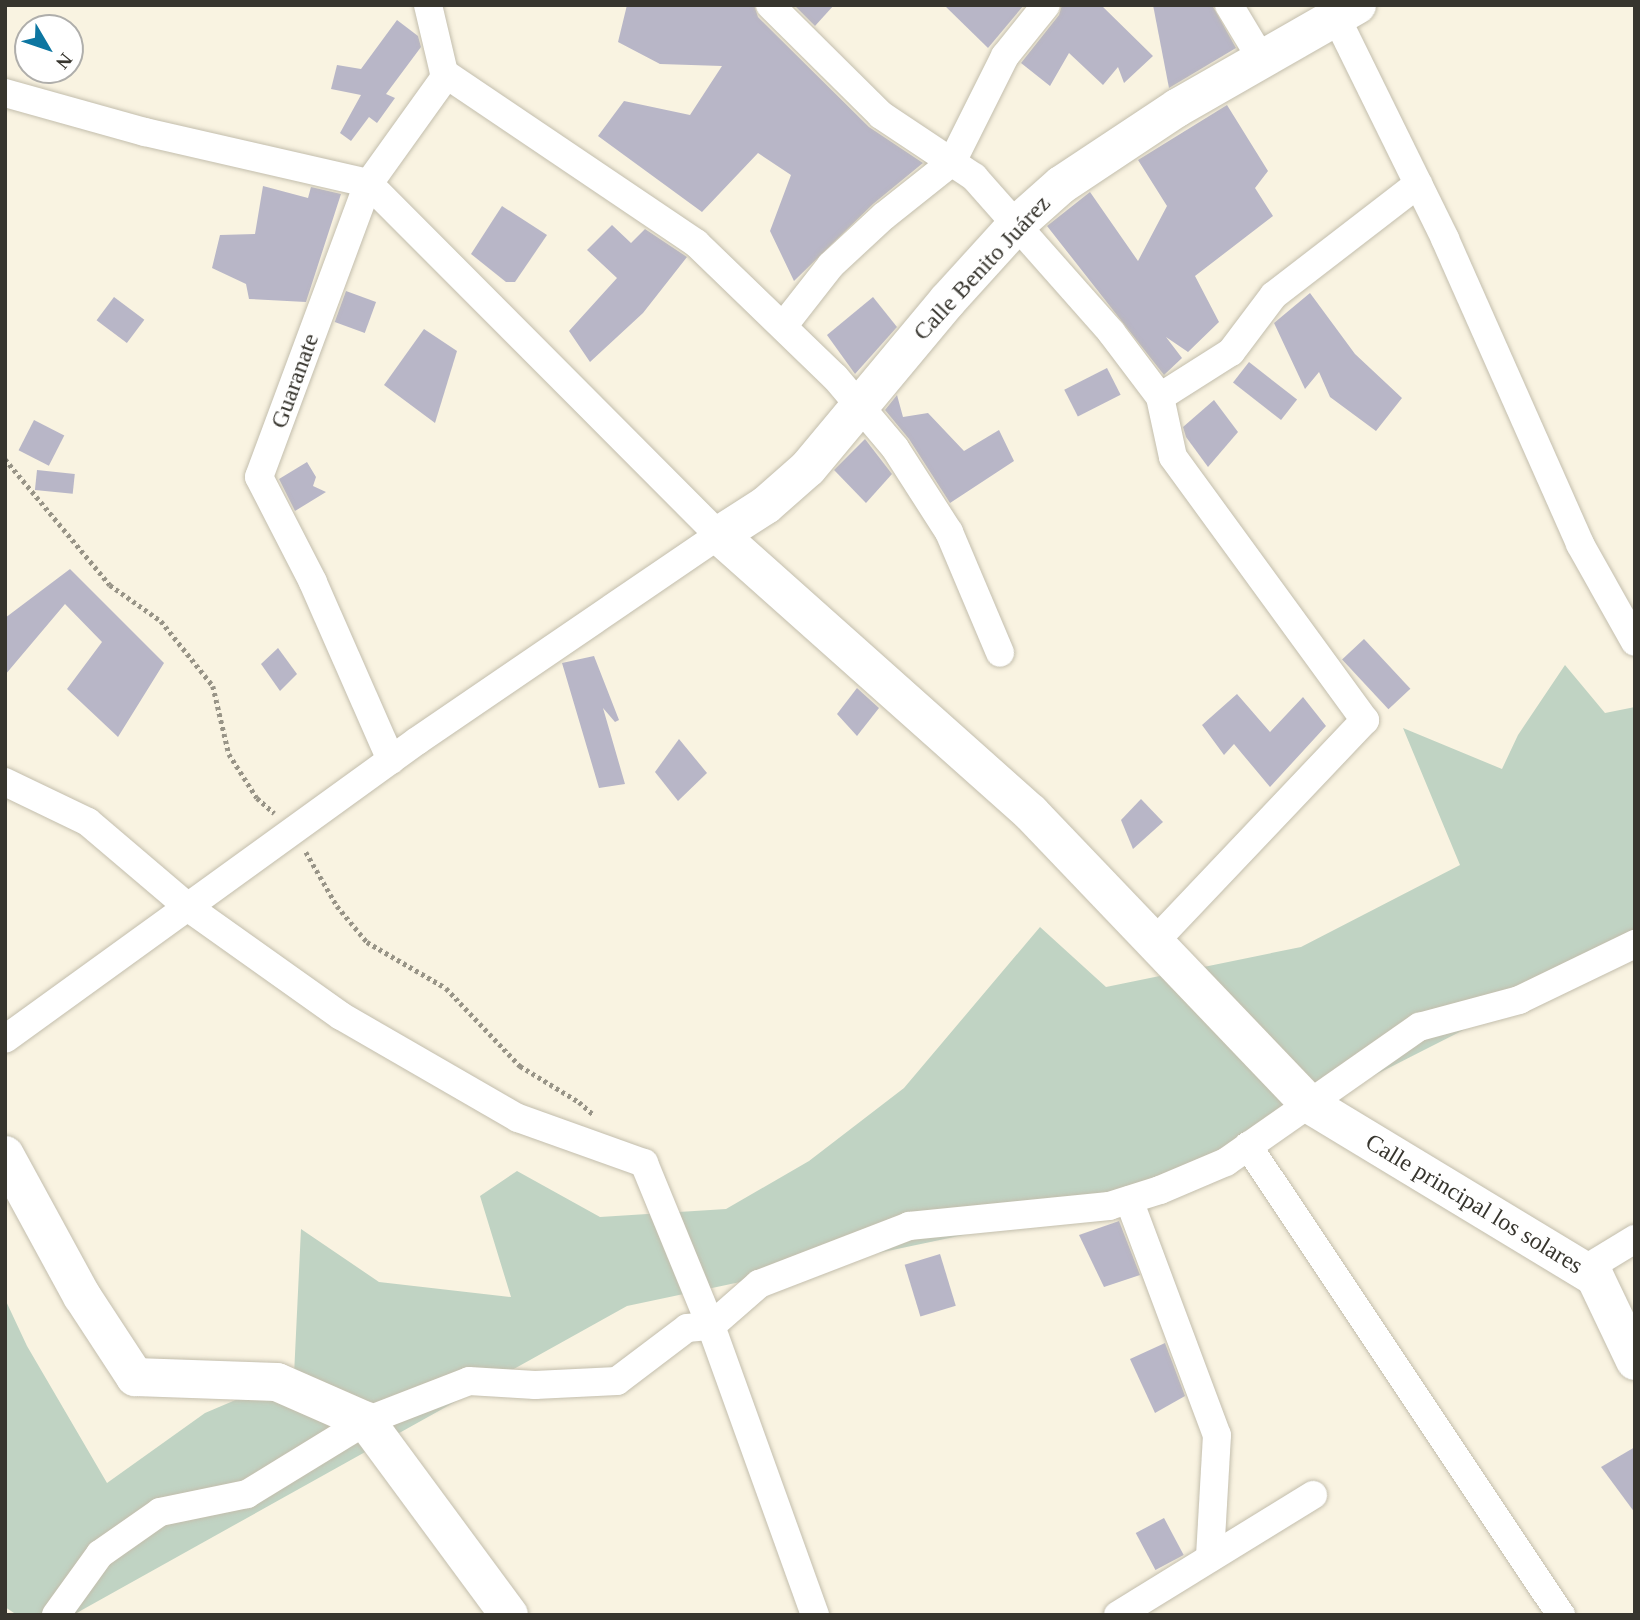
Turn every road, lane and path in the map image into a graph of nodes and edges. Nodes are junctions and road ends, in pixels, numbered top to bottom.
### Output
1 (428, 5) edge
2 (770, 5) edge
3 (1046, 5) edge
4 (1229, 5) edge
5 (1346, 11) edge
6 (1262, 60) junction
7 (444, 73) junction
8 (5, 93) edge
9 (952, 162) junction
10 (368, 183) junction
11 (1418, 184) junction
12 (1017, 224) junction
13 (785, 325) junction
14 (1160, 397) junction
15 (859, 405) junction
16 (5, 459) edge
17 (719, 535) junction
18 (1635, 642) edge
19 (1000, 653) dead end
20 (391, 760) junction
21 (5, 782) edge
22 (276, 815) dead end
23 (300, 842) dead end
24 (189, 908) junction
25 (1154, 942) junction
26 (1635, 944) edge
27 (5, 1039) edge
28 (1309, 1104) junction
29 (597, 1118) dead end
30 (1248, 1146) junction
31 (5, 1155) edge
32 (1129, 1200) junction
33 (1635, 1239) edge
34 (1584, 1270) junction
35 (711, 1326) junction
36 (1635, 1361) edge
37 (366, 1422) junction
38 (1313, 1494) dead end
39 (1210, 1558) junction
40 (56, 1615) edge
41 (509, 1615) edge
42 (815, 1615) edge
43 (1118, 1615) edge
44 (1561, 1615) edge

1 - 7 street
2 - 9 street
3 - 9 street
4 - 6 street
5 - 6 main road, Calle Benito Juárez
5 - 11 street
6 - 12 main road, Calle Benito Juárez
7 - 10 street, Guaranate
7 - 13 street
8 - 10 street
9 - 12 street
9 - 13 street
10 - 17 street
10 - 20 street, Guaranate
11 - 14 street
11 - 18 street
12 - 14 street
12 - 15 main road, Calle Benito Juárez
13 - 15 street
14 - 25 street
15 - 17 main road, Calle Benito Juárez
15 - 19 street
16 - 22 path
17 - 20 street
17 - 25 main road, Calle principal los solares
20 - 24 street
21 - 24 street
23 - 29 path
24 - 27 street
24 - 35 street
25 - 28 main road, Calle principal los solares
26 - 28 street
28 - 30 street
28 - 34 main road, Calle principal los solares
30 - 32 street
30 - 44 street
31 - 37 main road
32 - 35 street
32 - 39 street
33 - 34 street
34 - 36 main road, Calle principal los solares
35 - 37 street
35 - 42 street
37 - 40 street
37 - 41 main road
38 - 39 street
39 - 43 street

